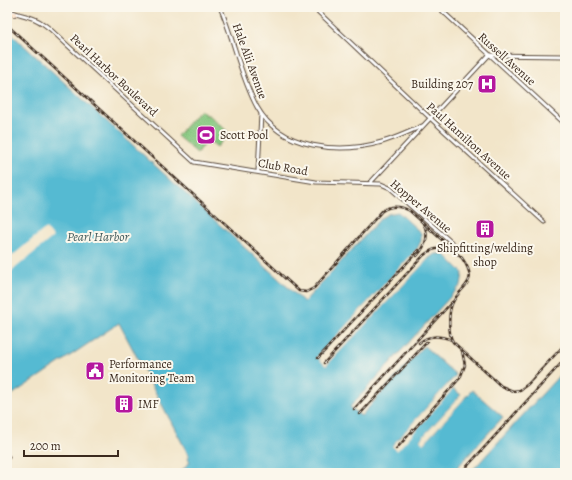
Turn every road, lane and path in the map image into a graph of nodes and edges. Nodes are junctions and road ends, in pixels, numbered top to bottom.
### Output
1 (220, 7) edge
2 (313, 7) edge
3 (438, 7) edge
4 (7, 9) edge
5 (7, 14) edge
6 (15, 14) junction
7 (489, 55) junction
8 (565, 56) edge
9 (261, 114) junction
10 (430, 118) junction
11 (565, 124) edge
12 (422, 126) junction
13 (194, 162) joint
14 (258, 171) junction
15 (370, 183) junction
16 (544, 222) dead end
17 (458, 248) dead end

1 - 9 street, Hale Alii Avenue
2 - 10 street, Paul Hamilton Avenue
3 - 7 street, Russell Avenue
4 - 6 street, Pearl Harbor Boulevard
5 - 6 street
6 - 13 street, Pearl Harbor Boulevard
7 - 8 street
7 - 10 street
7 - 11 street, Russell Avenue
9 - 12 street, Hale Alii Avenue
9 - 14 street
10 - 12 street
10 - 16 street, Paul Hamilton Avenue
12 - 15 street
13 - 14 street, Club Road
14 - 15 street, Club Road
15 - 17 street, Hopper Avenue

